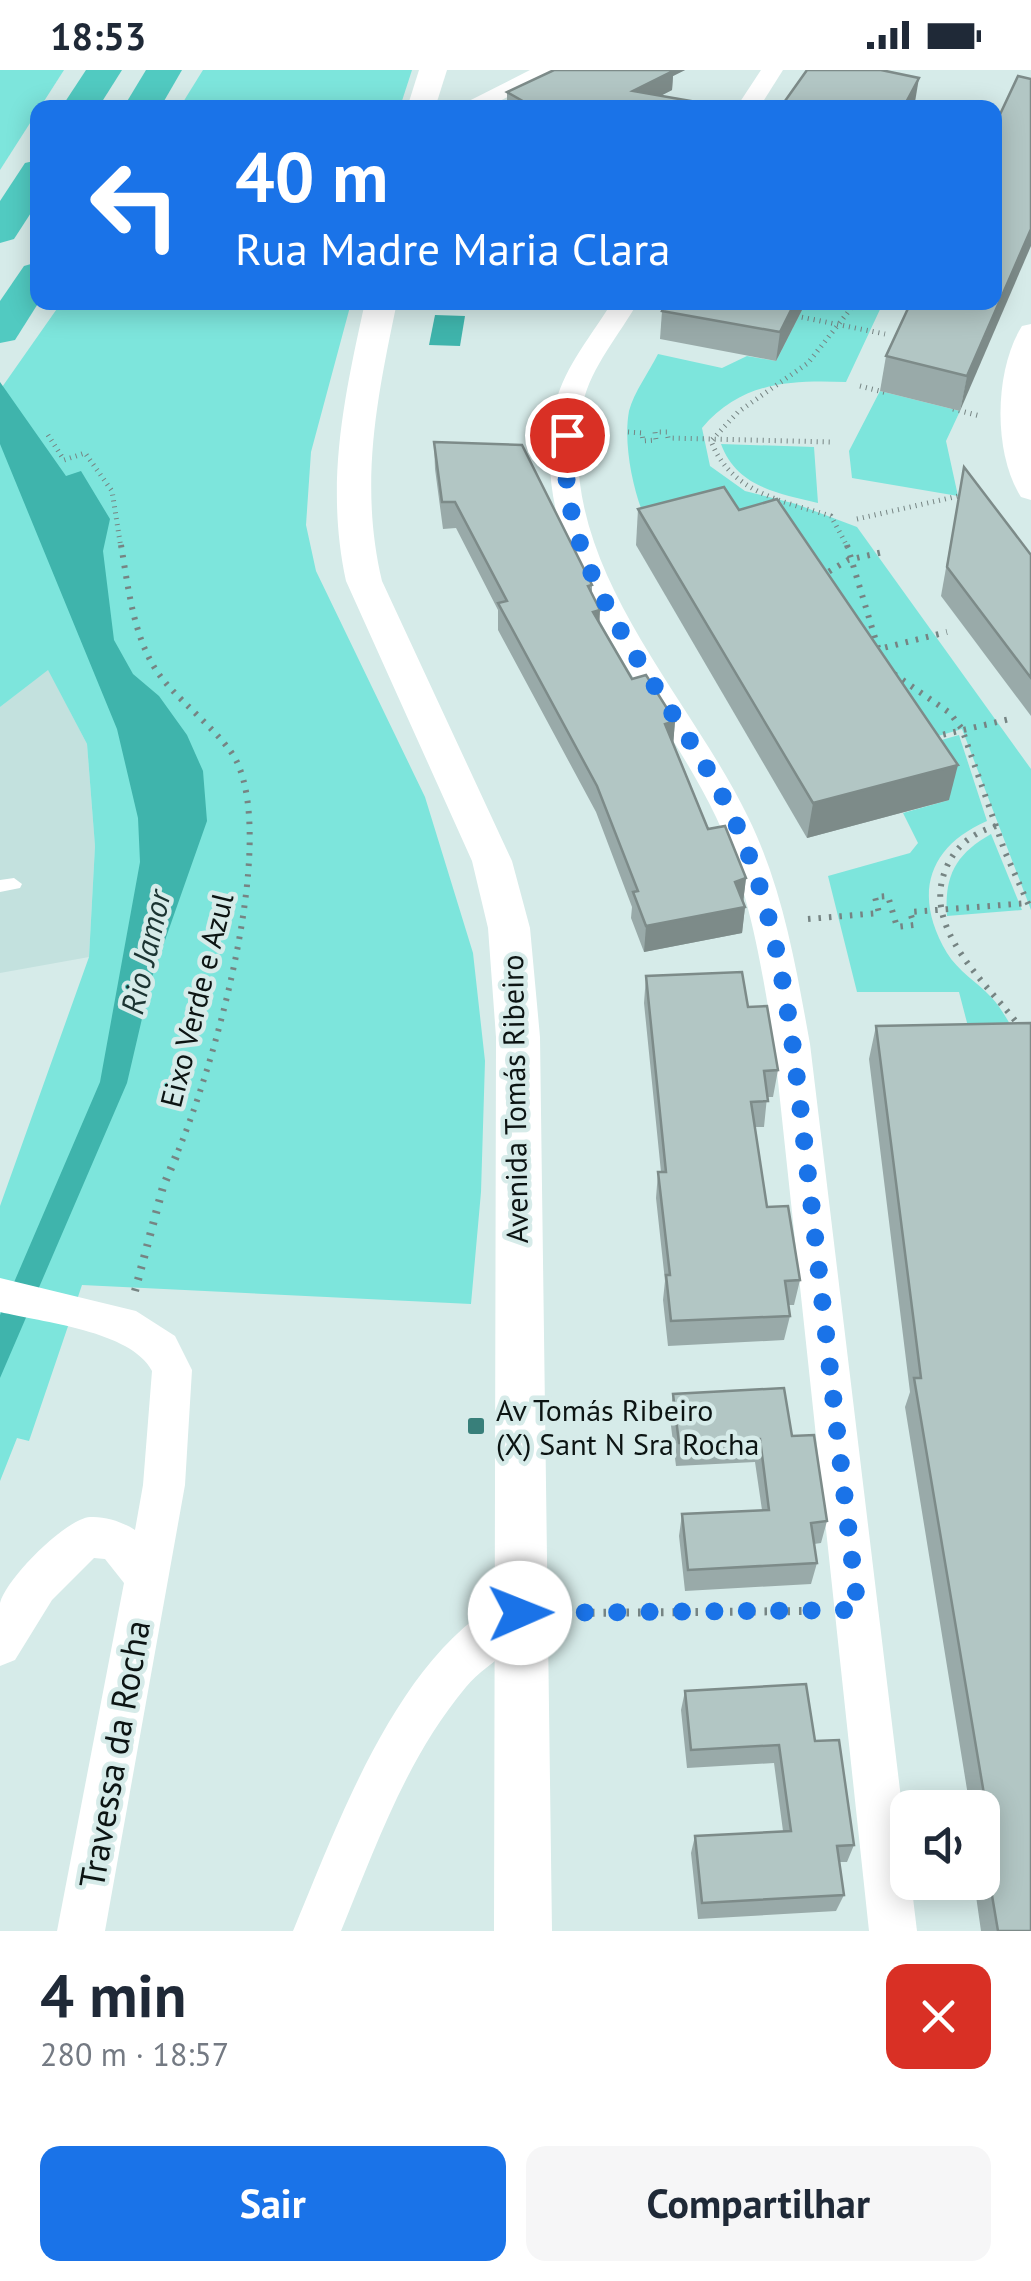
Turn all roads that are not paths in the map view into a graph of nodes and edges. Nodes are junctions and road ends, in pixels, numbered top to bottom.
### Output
1 (104, 70) edge
2 (164, 70) edge
3 (434, 70) edge
4 (549, 70) edge
5 (772, 70) edge
6 (85, 100) edge
7 (146, 100) edge
8 (425, 100) edge
9 (483, 100) edge
10 (753, 100) edge
11 (30, 184) edge
12 (0, 231) edge
13 (30, 286) edge
14 (379, 310) edge
15 (621, 310) edge
16 (0, 331) edge
17 (1031, 332) edge
18 (1031, 491) edge
19 (0, 1295) edge
20 (146, 1577) junction
21 (520, 1613) junction
22 (0, 1645) edge
23 (81, 1931) edge
24 (316, 1931) edge
25 (524, 1931) edge
26 (893, 1931) edge

1 - 6 highway
2 - 7 highway
3 - 8 street
4 - 9 street
5 - 10 street
11 - 12 highway
13 - 16 highway
14 - 21 street, Avenida Tomás Ribeiro
15 - 26 street
17 - 18 street
19 - 20 street, Travessa da Rocha
20 - 22 street
20 - 23 street, Travessa da Rocha
21 - 24 street
21 - 25 street, Avenida Tomás Ribeiro

